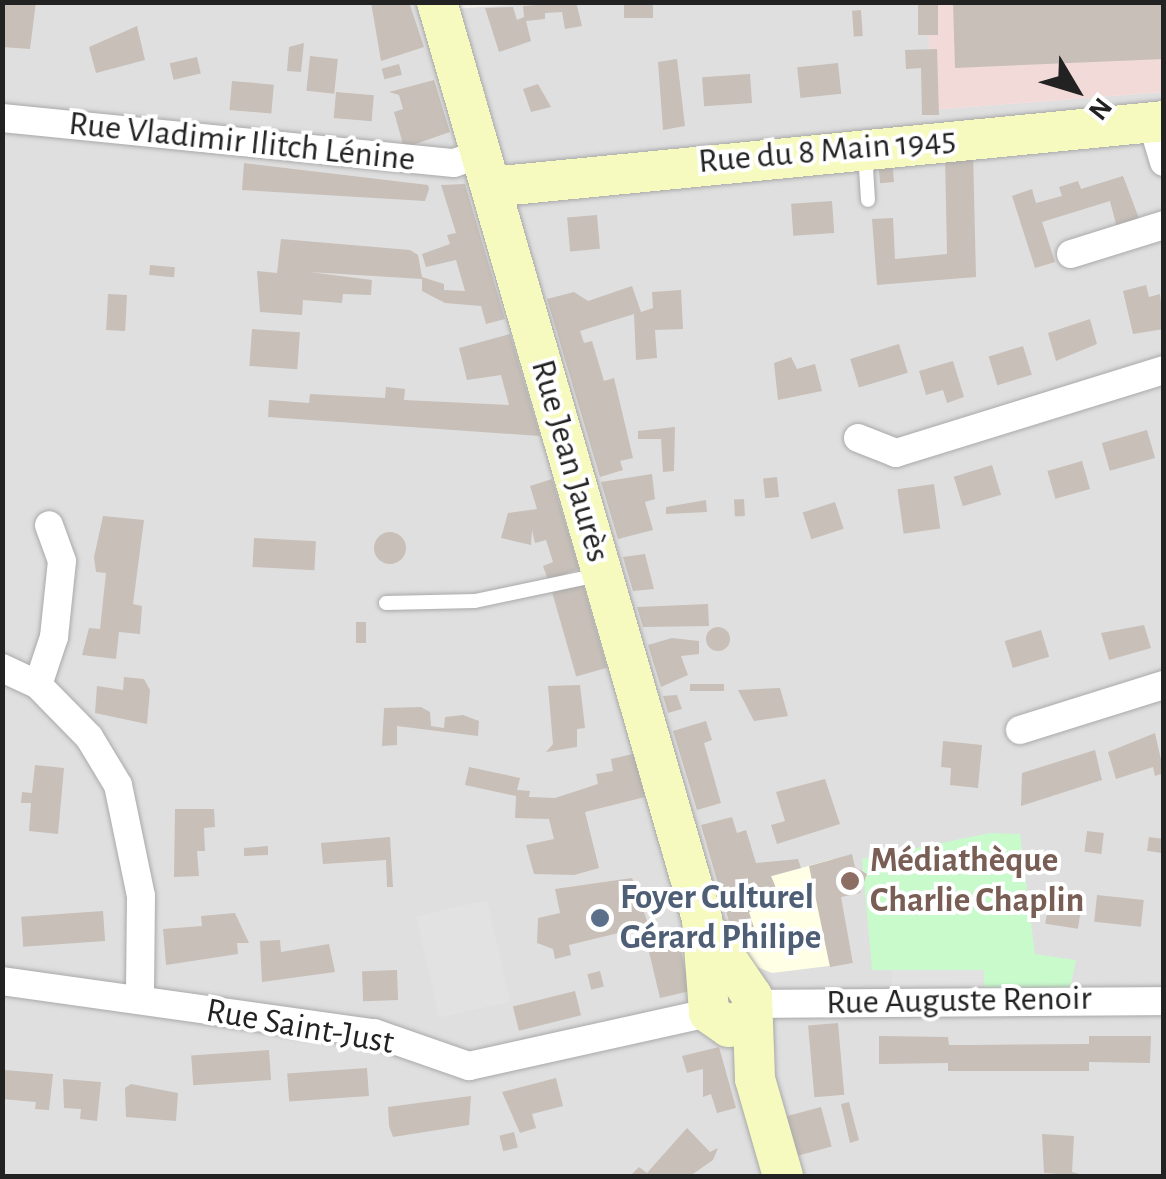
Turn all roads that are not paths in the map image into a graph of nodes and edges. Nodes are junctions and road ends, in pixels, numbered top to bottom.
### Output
1 (437, 2) edge
2 (2, 118) edge
3 (1158, 122) edge
4 (864, 147) junction
5 (1164, 162) edge
6 (486, 171) junction
7 (868, 200) dead end
8 (1164, 225) edge
9 (1071, 254) dead end
10 (1164, 370) edge
11 (858, 438) dead end
12 (49, 526) dead end
13 (603, 574) junction
14 (386, 603) dead end
15 (2, 668) edge
16 (38, 685) junction
17 (1164, 686) edge
18 (1020, 730) dead end
19 (2, 981) edge
20 (140, 1000) junction
21 (1164, 1001) edge
22 (731, 1006) junction
23 (783, 1176) edge

1 - 6 main road, Rue Jean Jaurès
2 - 6 street, Rue Vladimir Ilitch Lénine
3 - 4 main road, Rue du 8 Main 1945
3 - 5 street
4 - 6 main road, Rue du 8 Main 1945
4 - 7 lane
6 - 13 main road, Rue Jean Jaurès
8 - 9 street
10 - 11 street
12 - 16 street
13 - 14 lane
13 - 22 main road, Rue Jean Jaurès
15 - 16 street
16 - 20 street
17 - 18 street
19 - 20 street, Rue Saint-Just
20 - 22 street, Rue Saint-Just
21 - 22 street, Rue Auguste Renoir
22 - 23 main road

